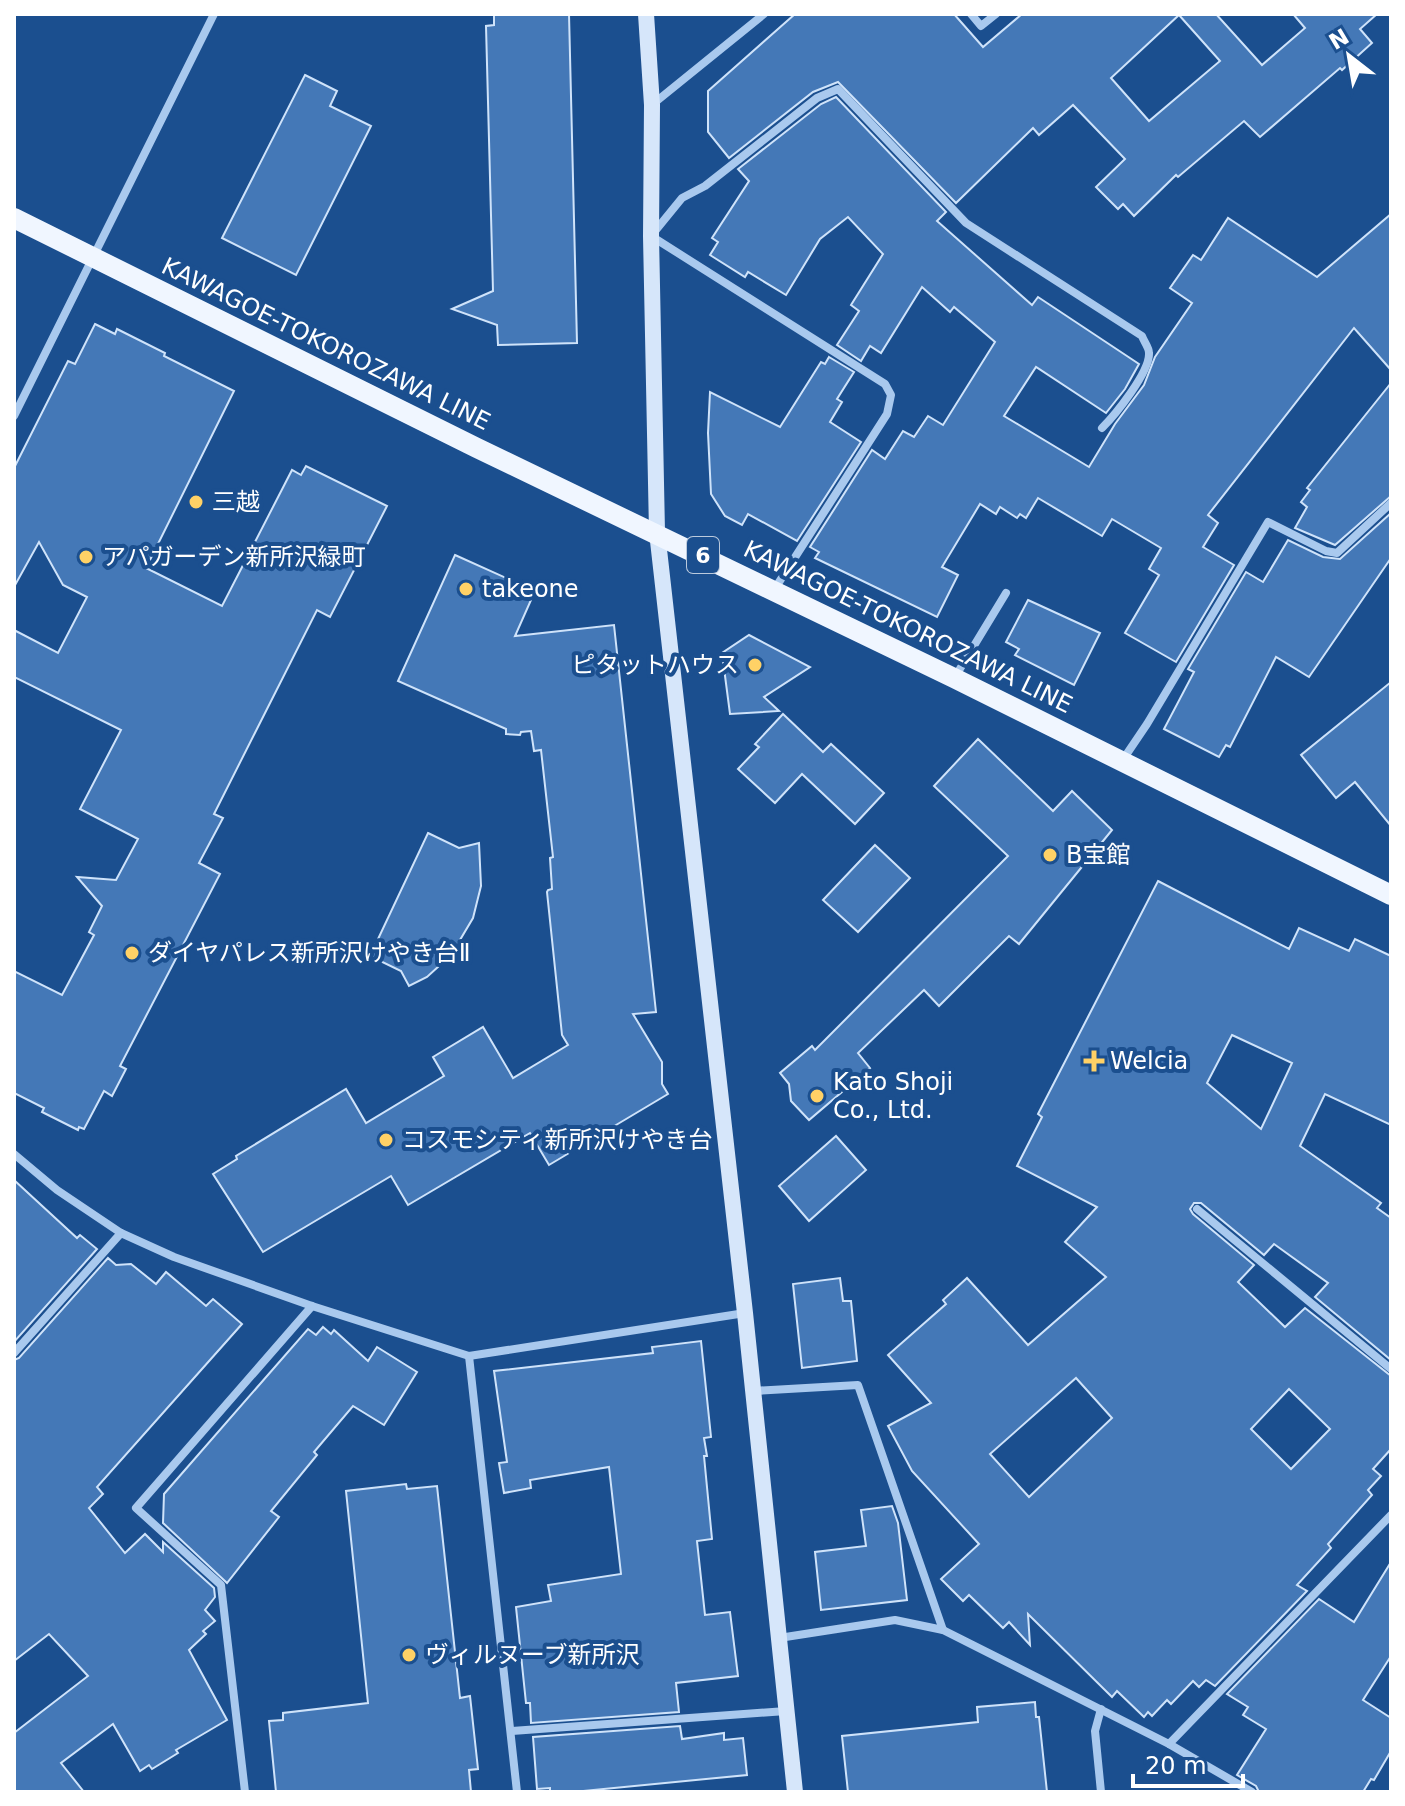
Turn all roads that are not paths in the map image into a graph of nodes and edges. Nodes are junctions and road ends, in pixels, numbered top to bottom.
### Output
1 (214, 14) edge
2 (646, 14) edge
3 (764, 14) edge
4 (971, 14) edge
5 (996, 14) edge
6 (652, 105) junction
7 (14, 218) edge
8 (651, 236) junction
9 (92, 257) junction
10 (14, 416) edge
11 (1102, 428) dead end
12 (1391, 503) edge
13 (657, 532) junction
14 (774, 590) junction
15 (1006, 593) dead end
16 (954, 678) junction
17 (1121, 761) junction
18 (1391, 895) edge
19 (14, 1154) edge
20 (1197, 1209) dead end
21 (121, 1233) junction
22 (312, 1306) junction
23 (745, 1313) junction
24 (14, 1353) edge
25 (469, 1356) junction
26 (1391, 1369) edge
27 (753, 1391) junction
28 (1391, 1515) edge
29 (943, 1630) junction
30 (778, 1638) junction
31 (1101, 1709) junction
32 (786, 1711) junction
33 (512, 1731) junction
34 (1169, 1744) junction
35 (245, 1792) edge
36 (517, 1792) edge
37 (795, 1792) edge
38 (1101, 1792) edge
39 (1252, 1792) edge

1 - 9 street
2 - 6 street
3 - 6 street
4 - 5 street
6 - 8 street
7 - 9 main road, KAWAGOE-TOKOROZAWA LINE / 6
8 - 11 street
8 - 13 street
8 - 14 street
9 - 10 street
9 - 13 main road, KAWAGOE-TOKOROZAWA LINE / 6
12 - 17 street
13 - 14 main road, KAWAGOE-TOKOROZAWA LINE / 6
13 - 23 street
14 - 16 main road, KAWAGOE-TOKOROZAWA LINE / 6
15 - 16 street
16 - 17 main road, KAWAGOE-TOKOROZAWA LINE / 6
17 - 18 main road, KAWAGOE-TOKOROZAWA LINE / 6
19 - 21 street
20 - 26 street
21 - 22 street
21 - 24 street
22 - 25 street
22 - 35 street
23 - 25 street
23 - 27 street
25 - 33 street
27 - 29 street
27 - 30 street
28 - 34 street
29 - 30 street
29 - 31 street
30 - 32 street
31 - 34 street
31 - 38 street
32 - 33 street
32 - 37 street
33 - 36 street
34 - 39 street

